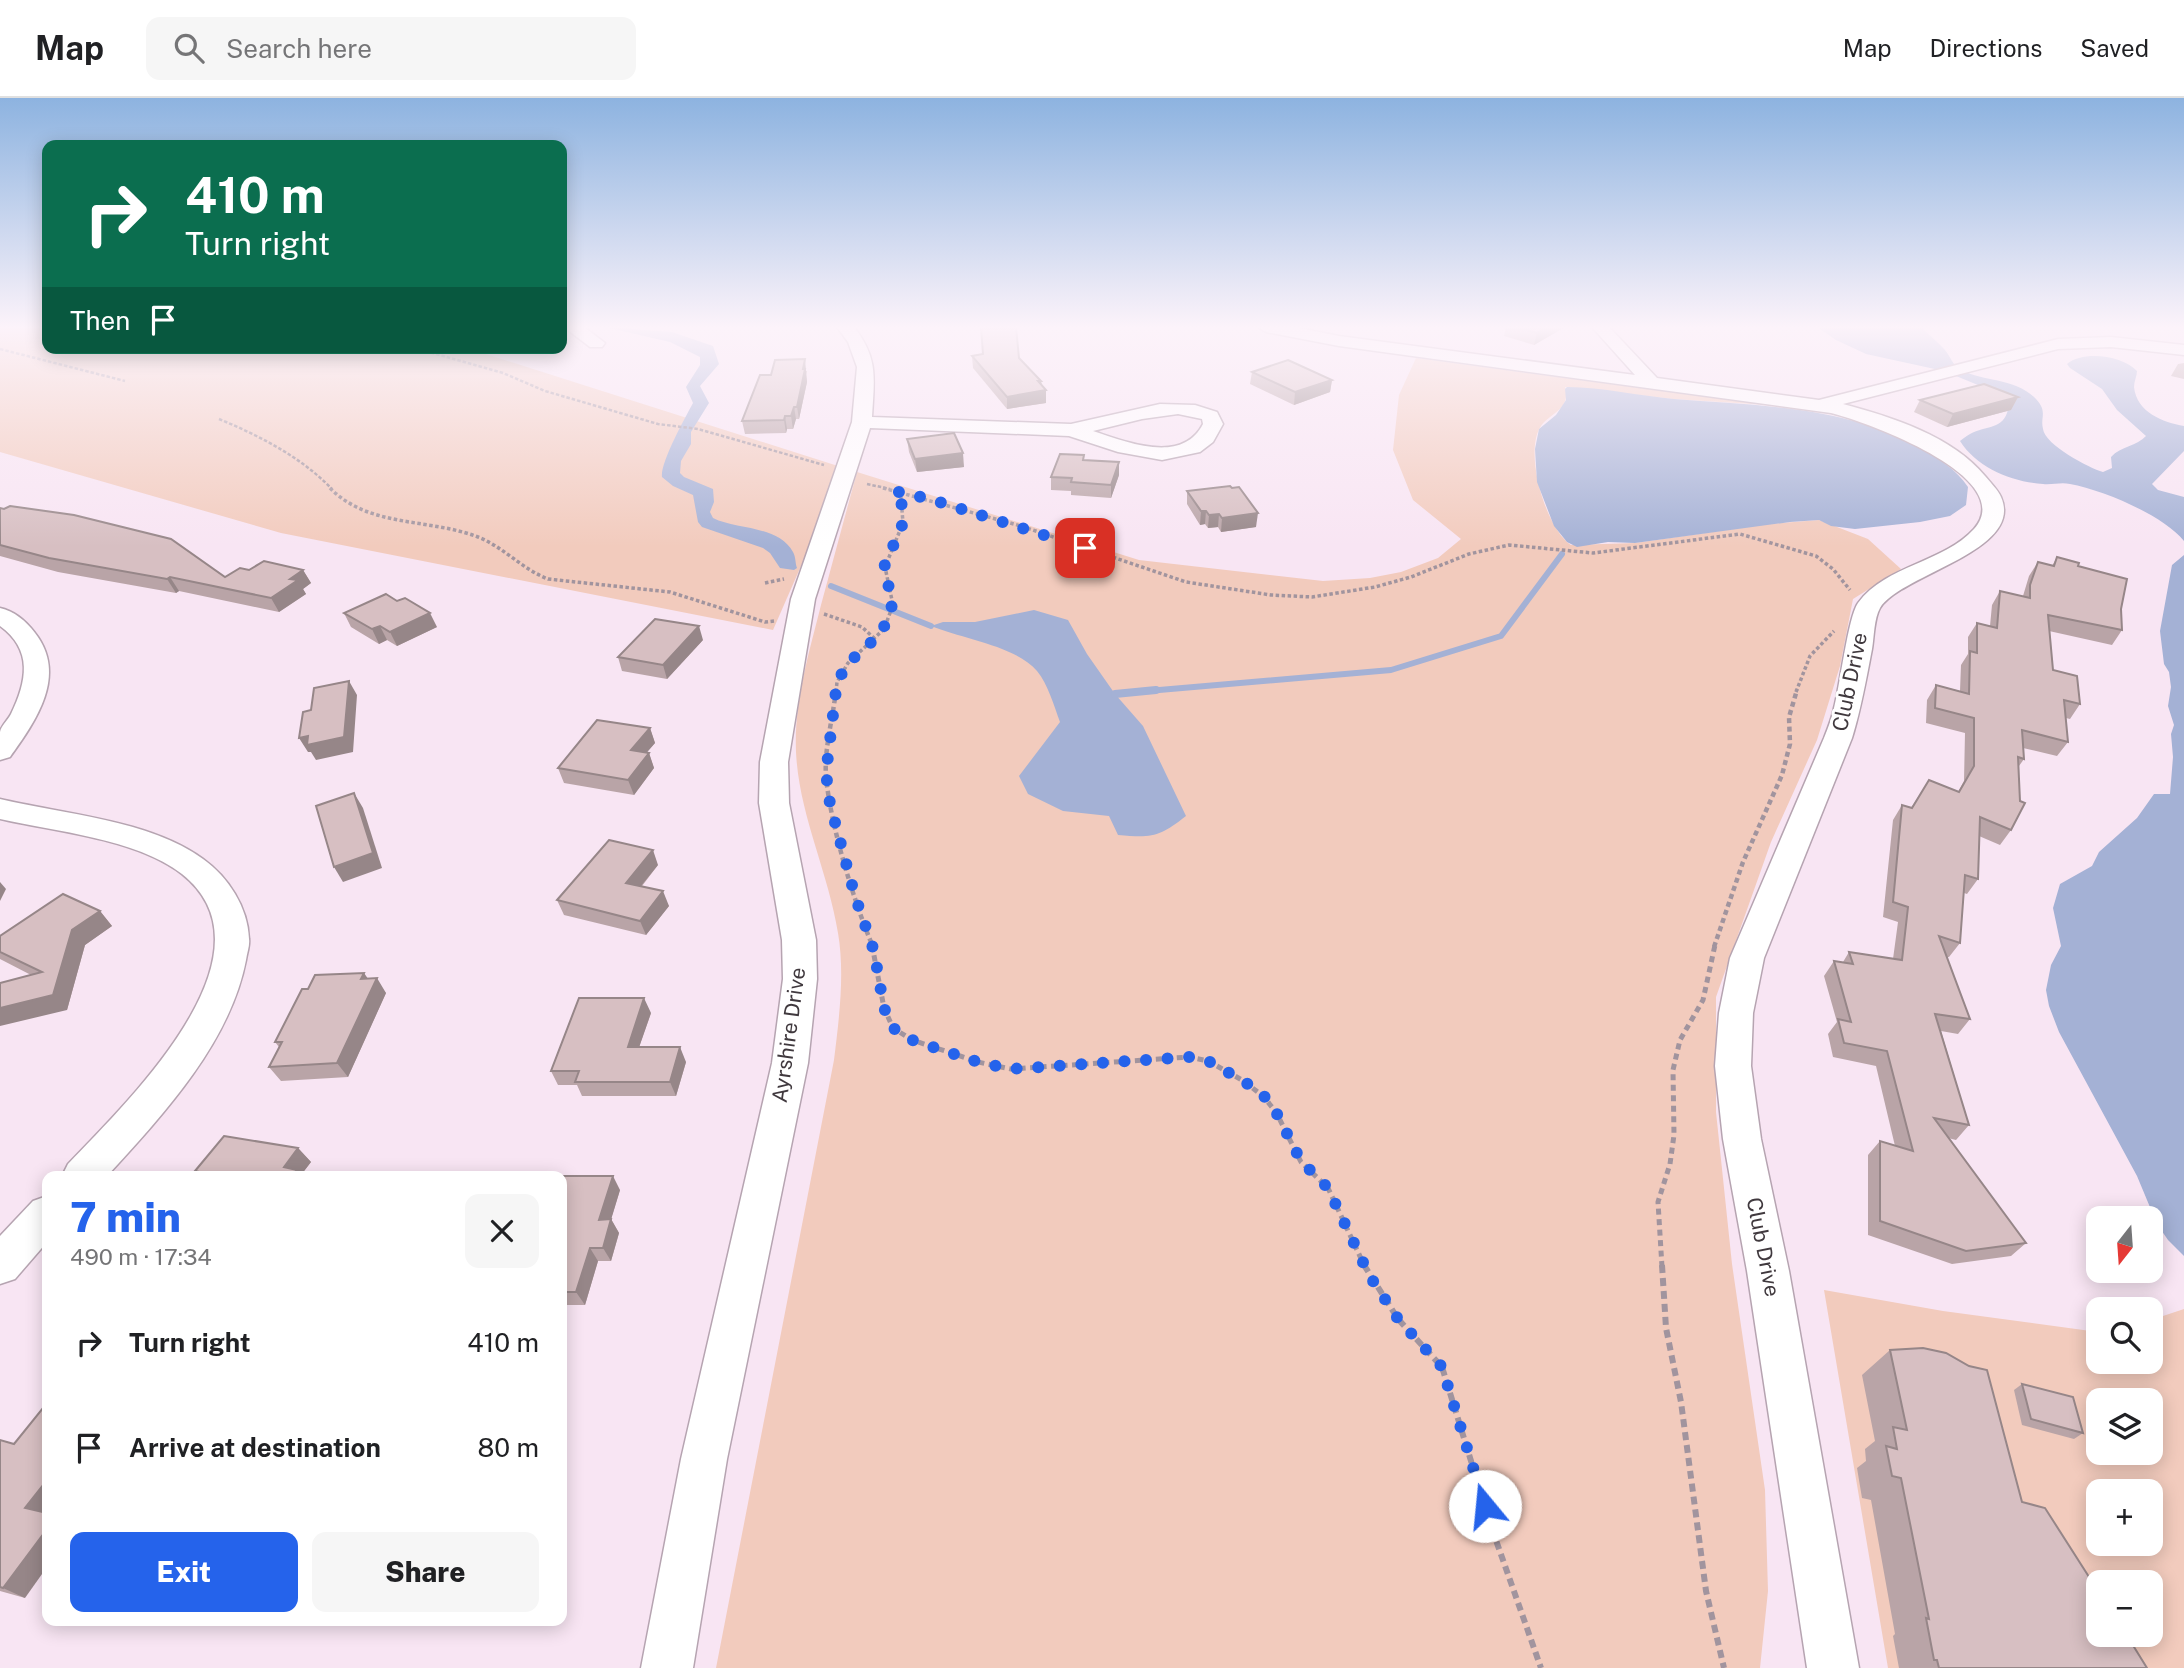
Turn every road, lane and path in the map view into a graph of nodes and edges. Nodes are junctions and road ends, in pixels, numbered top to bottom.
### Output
1 (579, 400) edge
2 (864, 400) edge
3 (1790, 400) edge
4 (1834, 400) edge
5 (1819, 404) junction
6 (219, 419) dead end
7 (862, 422) junction
8 (1072, 430) junction
9 (844, 475) junction
10 (894, 491) junction
11 (1849, 596) dead end
12 (0, 615) edge
13 (799, 617) junction
14 (1838, 621) dead end
15 (875, 639) junction
16 (0, 751) edge
17 (0, 809) edge
18 (86, 1171) edge
19 (42, 1219) edge
20 (0, 1265) edge
21 (667, 1668) edge
22 (1541, 1668) edge
23 (1724, 1668) edge
24 (1833, 1668) edge

1 - 9 path
2 - 7 street, Ayrshire Drive
3 - 5 street, Club Drive
4 - 5 street
5 - 24 street, Club Drive
6 - 13 path
7 - 8 street
7 - 9 street, Ayrshire Drive
8 - 8 street
9 - 10 path
9 - 13 street, Ayrshire Drive
10 - 11 path
10 - 15 path
12 - 16 street
13 - 15 path
13 - 21 street, Ayrshire Drive
14 - 23 path
15 - 22 path
17 - 18 street
19 - 20 street

